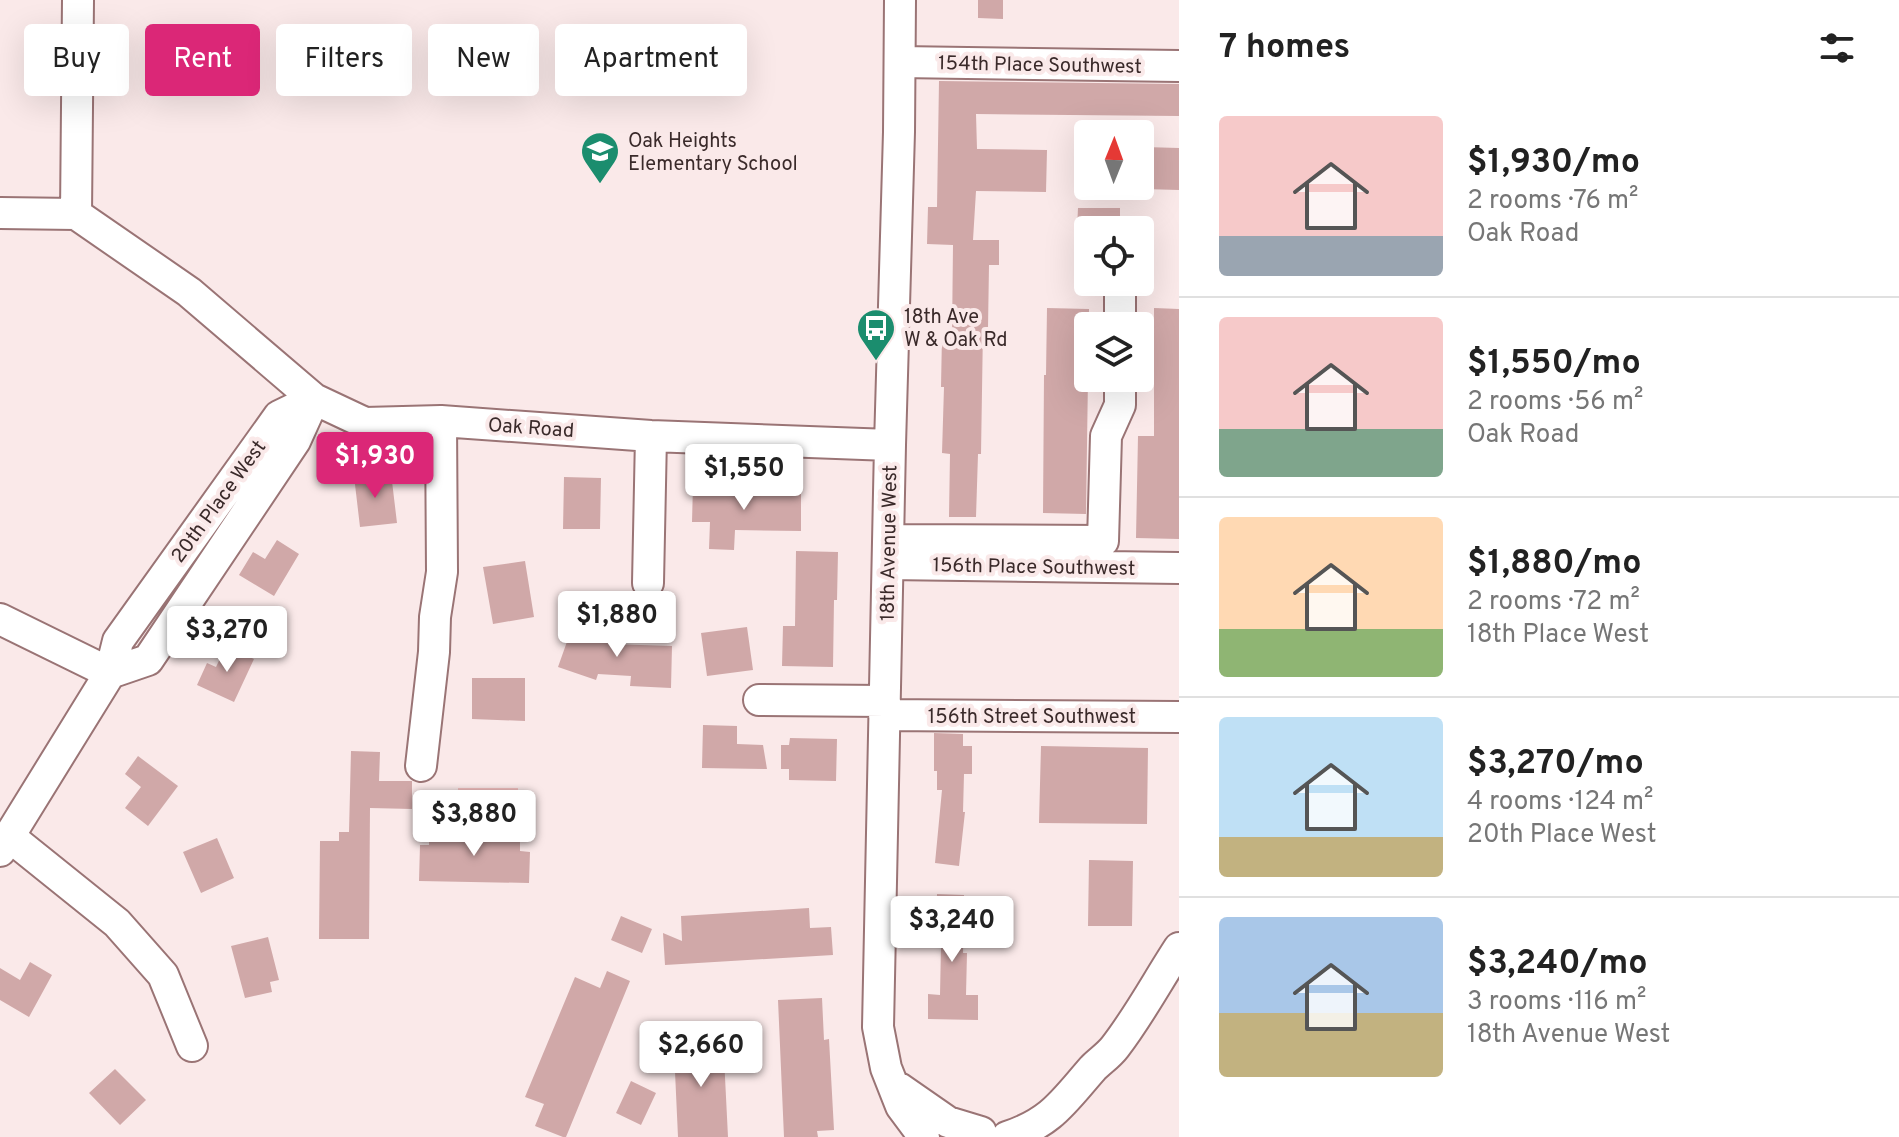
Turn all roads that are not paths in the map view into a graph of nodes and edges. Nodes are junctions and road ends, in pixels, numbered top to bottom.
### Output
1 (78, 0) edge
2 (900, 0) edge
3 (900, 62) junction
4 (1179, 66) edge
5 (0, 213) edge
6 (76, 214) junction
7 (1120, 392) edge
8 (314, 399) junction
9 (441, 421) junction
10 (651, 436) junction
11 (890, 445) junction
12 (889, 552) junction
13 (1179, 568) edge
14 (648, 583) dead end
15 (0, 619) edge
16 (110, 673) junction
17 (759, 700) dead end
18 (884, 708) junction
19 (1179, 717) edge
20 (421, 766) dead end
21 (5, 844) edge
22 (1179, 948) edge
23 (192, 1046) dead end
24 (1114, 1049) junction
25 (893, 1084) junction
26 (990, 1136) edge
27 (924, 1137) edge
28 (1058, 1137) edge

1 - 6 street
2 - 3 street, 18th Avenue West
3 - 4 street, 154th Place Southwest
3 - 11 street, 18th Avenue West
5 - 6 street
6 - 8 street, Oak Road
7 - 12 street
8 - 9 street, Oak Road
8 - 16 street, 20th Place West
9 - 10 street, Oak Road
9 - 20 street
10 - 11 street, Oak Road
10 - 14 street
11 - 12 street, 18th Avenue West
12 - 13 street, 156th Place Southwest
12 - 18 street, 18th Avenue West
15 - 16 street
16 - 21 street, 20th Place West
17 - 18 street, 156th Street Southwest
18 - 19 street, 156th Street Southwest
18 - 25 street, 18th Avenue West
21 - 23 street
22 - 24 street
24 - 26 street
24 - 28 street
25 - 26 street
25 - 27 street, 18th Avenue West

